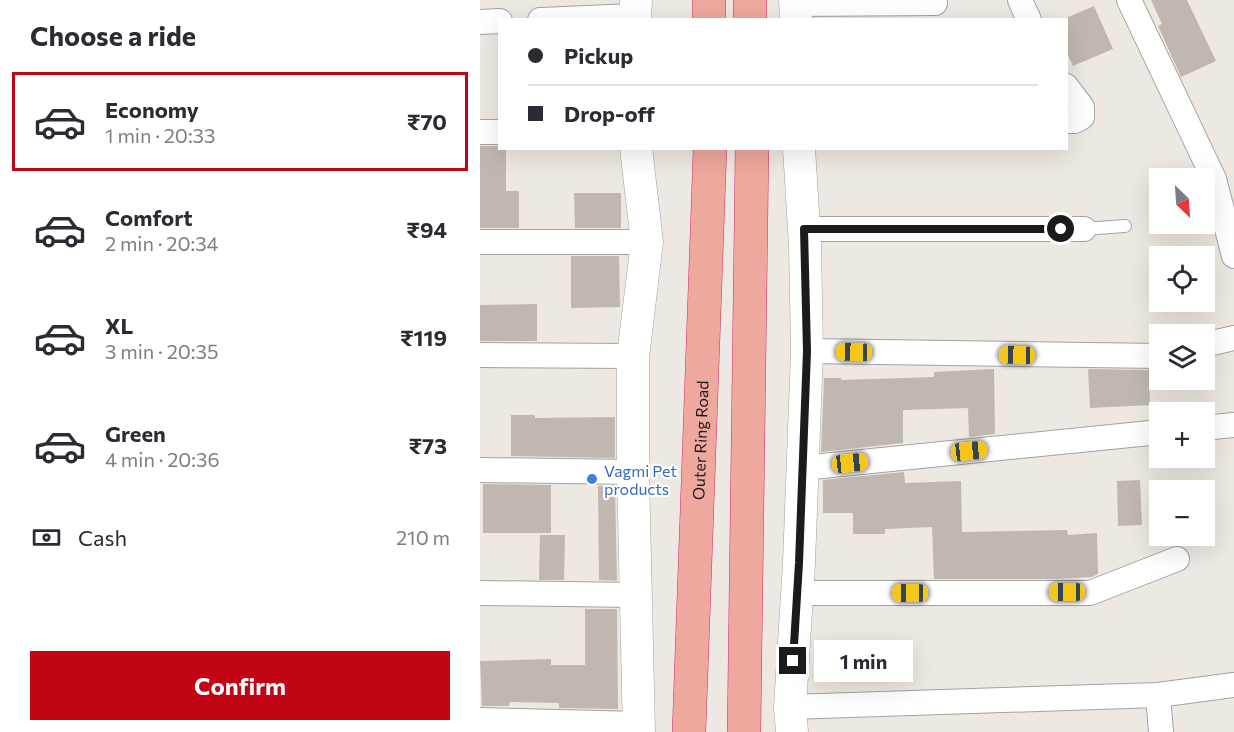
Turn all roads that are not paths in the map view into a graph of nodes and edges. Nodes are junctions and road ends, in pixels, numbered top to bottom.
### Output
1 (709, 0) edge
2 (750, 0) edge
3 (1020, 0) edge
4 (1129, 0) edge
5 (935, 3) dead end
6 (795, 8) edge
7 (635, 12) edge
8 (564, 18) edge
9 (710, 18) edge
10 (750, 18) edge
11 (1028, 18) edge
12 (498, 21) edge
13 (480, 22) edge
14 (1068, 89) edge
15 (1068, 121) edge
16 (480, 132) edge
17 (498, 132) edge
18 (636, 150) edge
19 (710, 150) edge
20 (752, 150) edge
21 (799, 150) edge
22 (1125, 226) dead end
23 (804, 229) junction
24 (1084, 229) joint
25 (480, 242) edge
26 (647, 242) junction
27 (1234, 256) edge
28 (1234, 338) edge
29 (1215, 342) edge
30 (807, 351) junction
31 (480, 355) edge
32 (633, 356) junction
33 (1149, 356) edge
34 (1234, 425) edge
35 (1215, 427) edge
36 (1149, 433) edge
37 (802, 468) junction
38 (480, 470) edge
39 (633, 472) junction
40 (1177, 559) dead end
41 (480, 593) edge
42 (797, 593) junction
43 (635, 595) junction
44 (1234, 685) edge
45 (1158, 695) junction
46 (791, 719) edge
47 (480, 720) edge
48 (639, 728) edge
49 (689, 732) edge
50 (744, 732) edge
51 (1161, 732) edge

1 - 9 highway
2 - 10 highway
3 - 11 street
4 - 27 street
5 - 6 street
7 - 8 street
12 - 13 street
14 - 15 street
16 - 17 street
18 - 26 street
19 - 49 highway, Outer Ring Road
20 - 50 highway
21 - 23 street
22 - 24 lane
23 - 24 street
23 - 30 street
25 - 26 street
26 - 32 street
28 - 29 street
30 - 33 street
30 - 37 street
31 - 32 street
32 - 39 street
34 - 35 street
36 - 37 street
37 - 42 street
38 - 39 street
39 - 43 street
40 - 42 street
41 - 43 street
42 - 46 street
43 - 48 street
44 - 45 street
45 - 46 street
45 - 51 street
47 - 48 street

